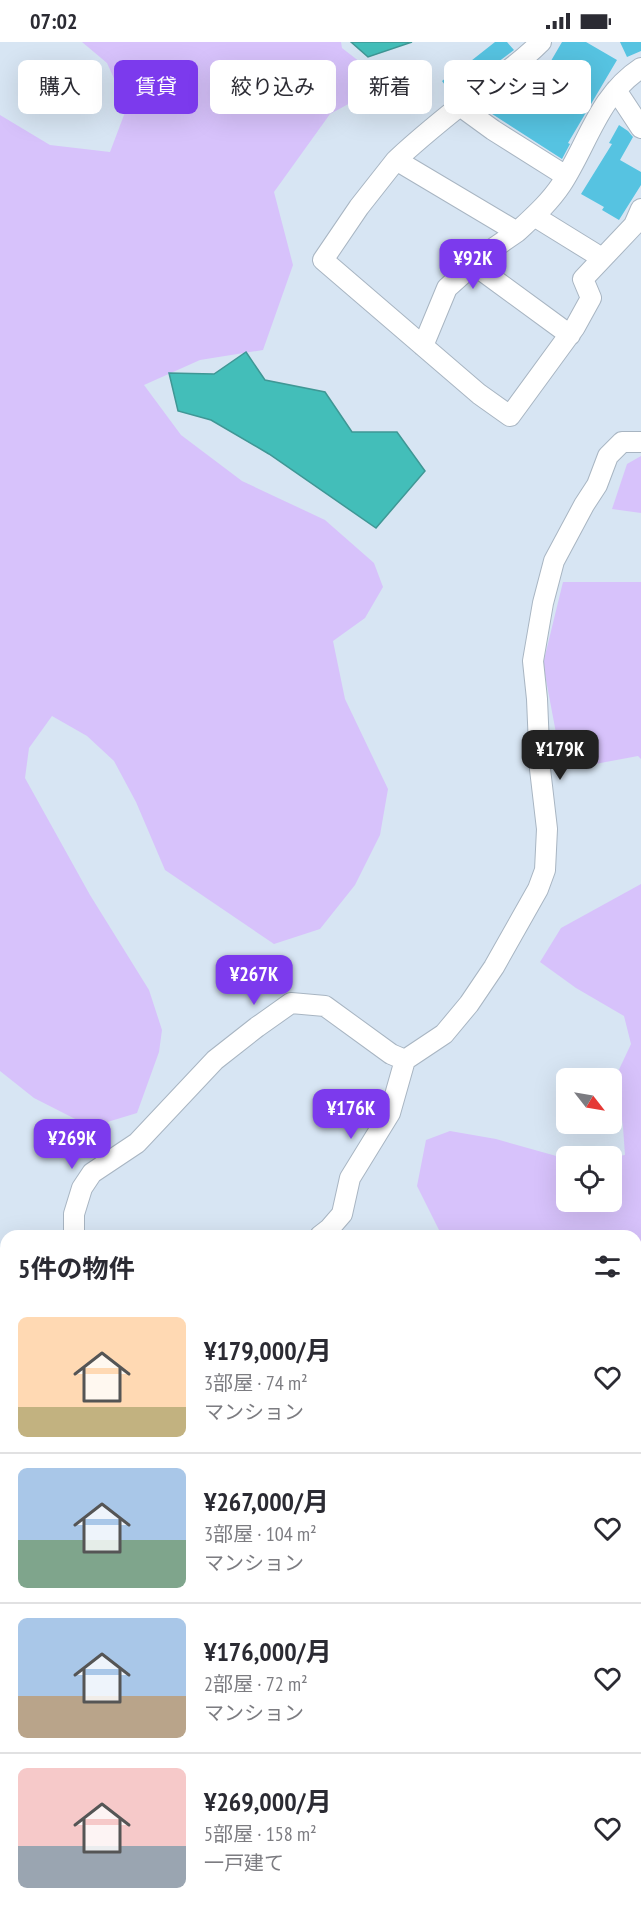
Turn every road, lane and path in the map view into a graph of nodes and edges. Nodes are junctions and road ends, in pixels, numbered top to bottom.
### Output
1 (541, 42) edge
2 (523, 60) edge
3 (641, 68) edge
4 (616, 90) junction
5 (451, 114) edge
6 (471, 114) edge
7 (641, 128) edge
8 (396, 160) junction
9 (566, 176) junction
10 (641, 209) edge
11 (534, 216) junction
12 (517, 232) junction
13 (602, 258) junction
14 (473, 264) junction
15 (570, 335) junction
16 (423, 346) junction
17 (641, 442) edge
18 (405, 1060) junction
19 (74, 1230) edge
20 (328, 1230) edge

1 - 2 street
3 - 4 street
4 - 7 street
4 - 9 street
5 - 8 street
6 - 9 street
8 - 12 street
8 - 16 street
9 - 11 street
10 - 13 street
11 - 12 street
11 - 13 street
12 - 14 street
13 - 15 street
14 - 15 street
14 - 16 street
15 - 16 street
17 - 18 street
18 - 19 street
18 - 20 street

